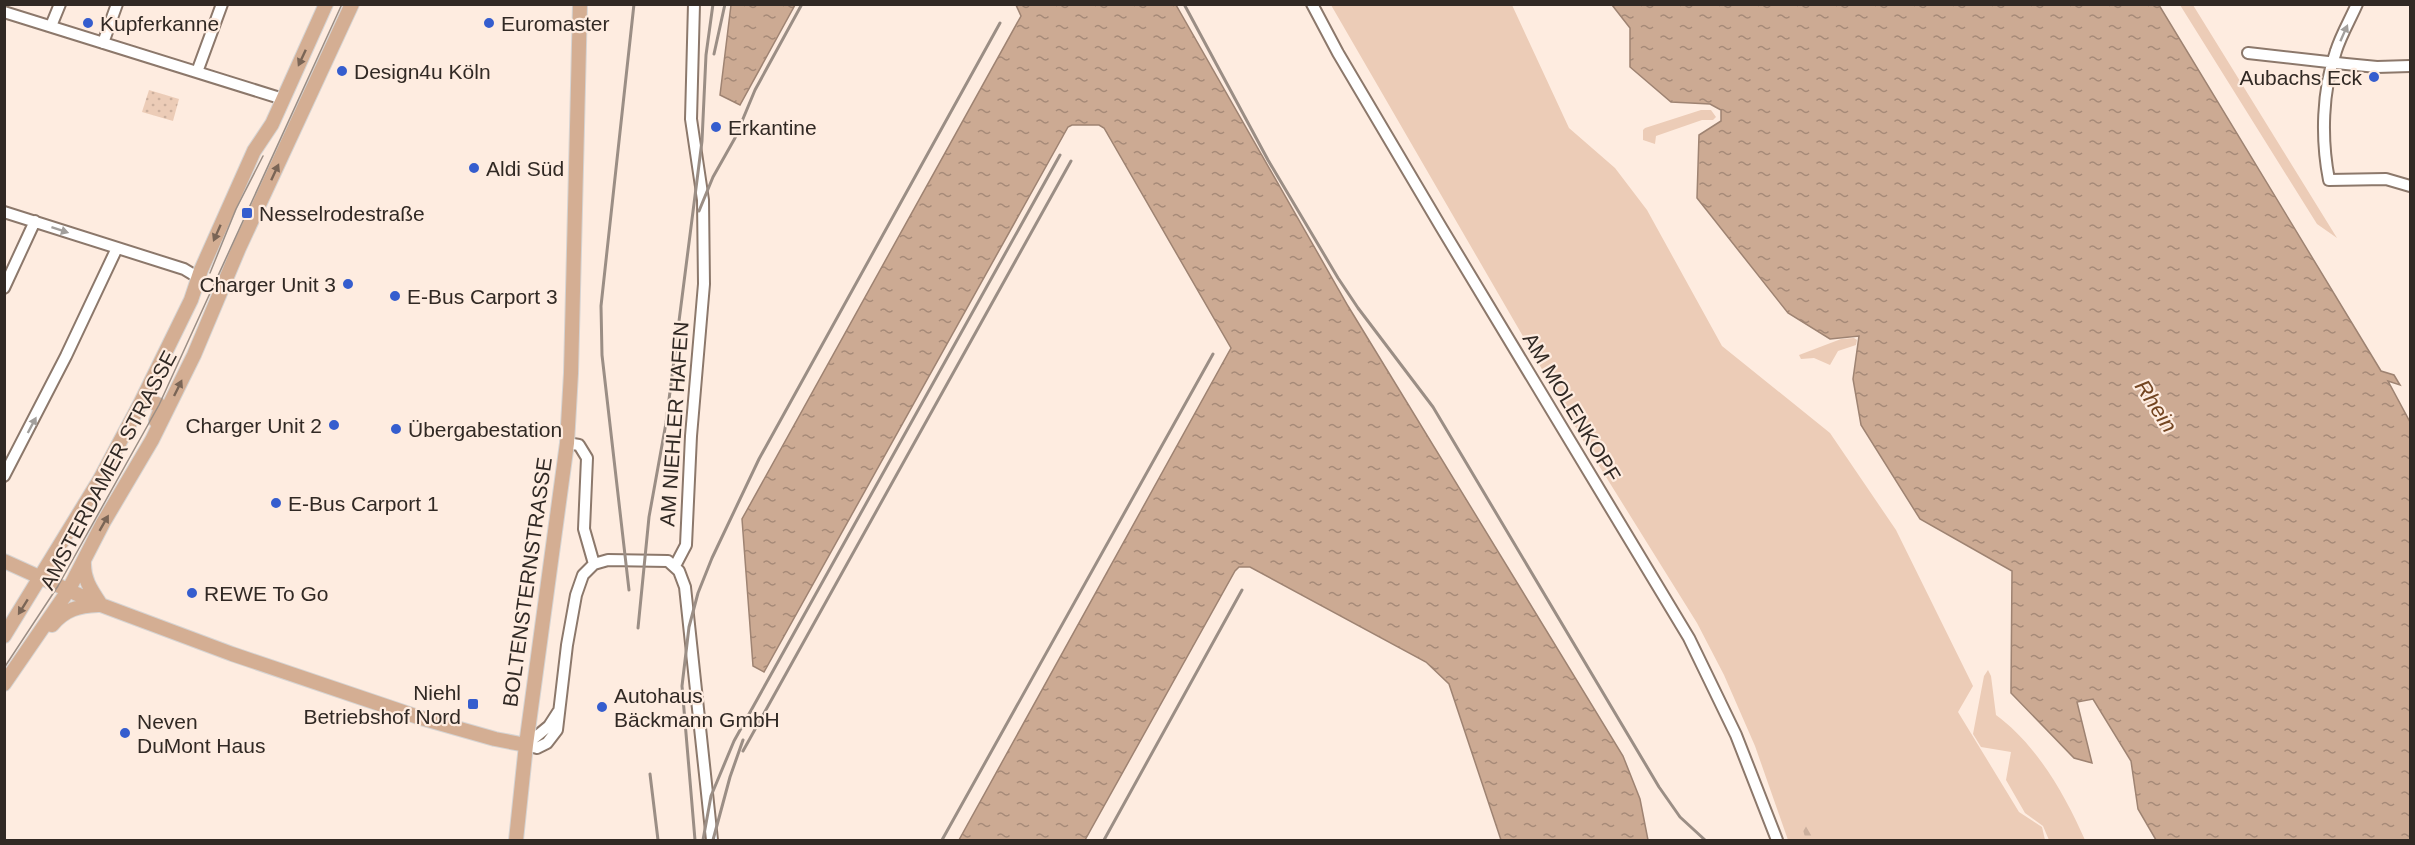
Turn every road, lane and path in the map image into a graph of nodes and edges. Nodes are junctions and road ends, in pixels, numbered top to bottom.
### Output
1 (60, 4) edge
2 (117, 4) edge
3 (222, 4) edge
4 (326, 4) edge
5 (352, 4) edge
6 (580, 4) edge
7 (694, 4) edge
8 (1312, 4) edge
9 (2357, 4) edge
10 (7, 10) edge
11 (51, 26) junction
12 (103, 43) junction
13 (2248, 53) dead end
14 (2333, 61) junction
15 (2410, 66) edge
16 (197, 72) junction
17 (283, 99) junction
18 (2410, 186) edge
19 (4, 212) edge
20 (35, 222) junction
21 (117, 248) junction
22 (199, 278) junction
23 (4, 288) edge
24 (140, 404) junction
25 (153, 440) junction
26 (567, 442) junction
27 (4, 476) edge
28 (84, 560) junction
29 (4, 561) edge
30 (594, 564) junction
31 (675, 566) junction
32 (41, 578) junction
33 (68, 591) junction
34 (101, 605) junction
35 (4, 636) edge
36 (28, 650) junction
37 (4, 684) edge
38 (526, 745) junction
39 (516, 840) edge
40 (712, 840) edge
41 (1777, 840) edge

1 - 11 street
2 - 12 street
3 - 16 street
4 -> 17 main road, AMSTERDAMER STRASSE
25 -> 5 main road, AMSTERDAMER STRASSE
6 - 26 main road, BOLTENSTERNSTRASSE
7 - 31 street, AM NIEHLER HAFEN
8 - 41 street, AM MOLENKOPF
14 -> 9 street
10 - 11 street
11 - 12 street
12 - 16 street
13 - 14 street
14 - 15 street
14 - 18 street
16 - 17 street
17 -> 22 main road, AMSTERDAMER STRASSE
19 - 20 street
20 -> 21 street
20 - 23 street
21 - 22 street
27 -> 21 street
22 - 24 main road, AMSTERDAMER STRASSE
24 - 25 main road
24 - 32 main road, AMSTERDAMER STRASSE
28 -> 25 main road, AMSTERDAMER STRASSE
26 - 30 street
26 - 38 main road, BOLTENSTERNSTRASSE
28 - 33 main road, AMSTERDAMER STRASSE
28 - 34 main road
29 - 32 main road
30 - 31 street
30 - 38 street
31 - 40 street
32 - 33 main road
32 -> 35 main road, AMSTERDAMER STRASSE
33 - 34 main road
33 - 36 main road, AMSTERDAMER STRASSE
34 - 36 main road
34 - 38 main road
36 - 37 main road, AMSTERDAMER STRASSE
38 - 39 main road, BOLTENSTERNSTRASSE

